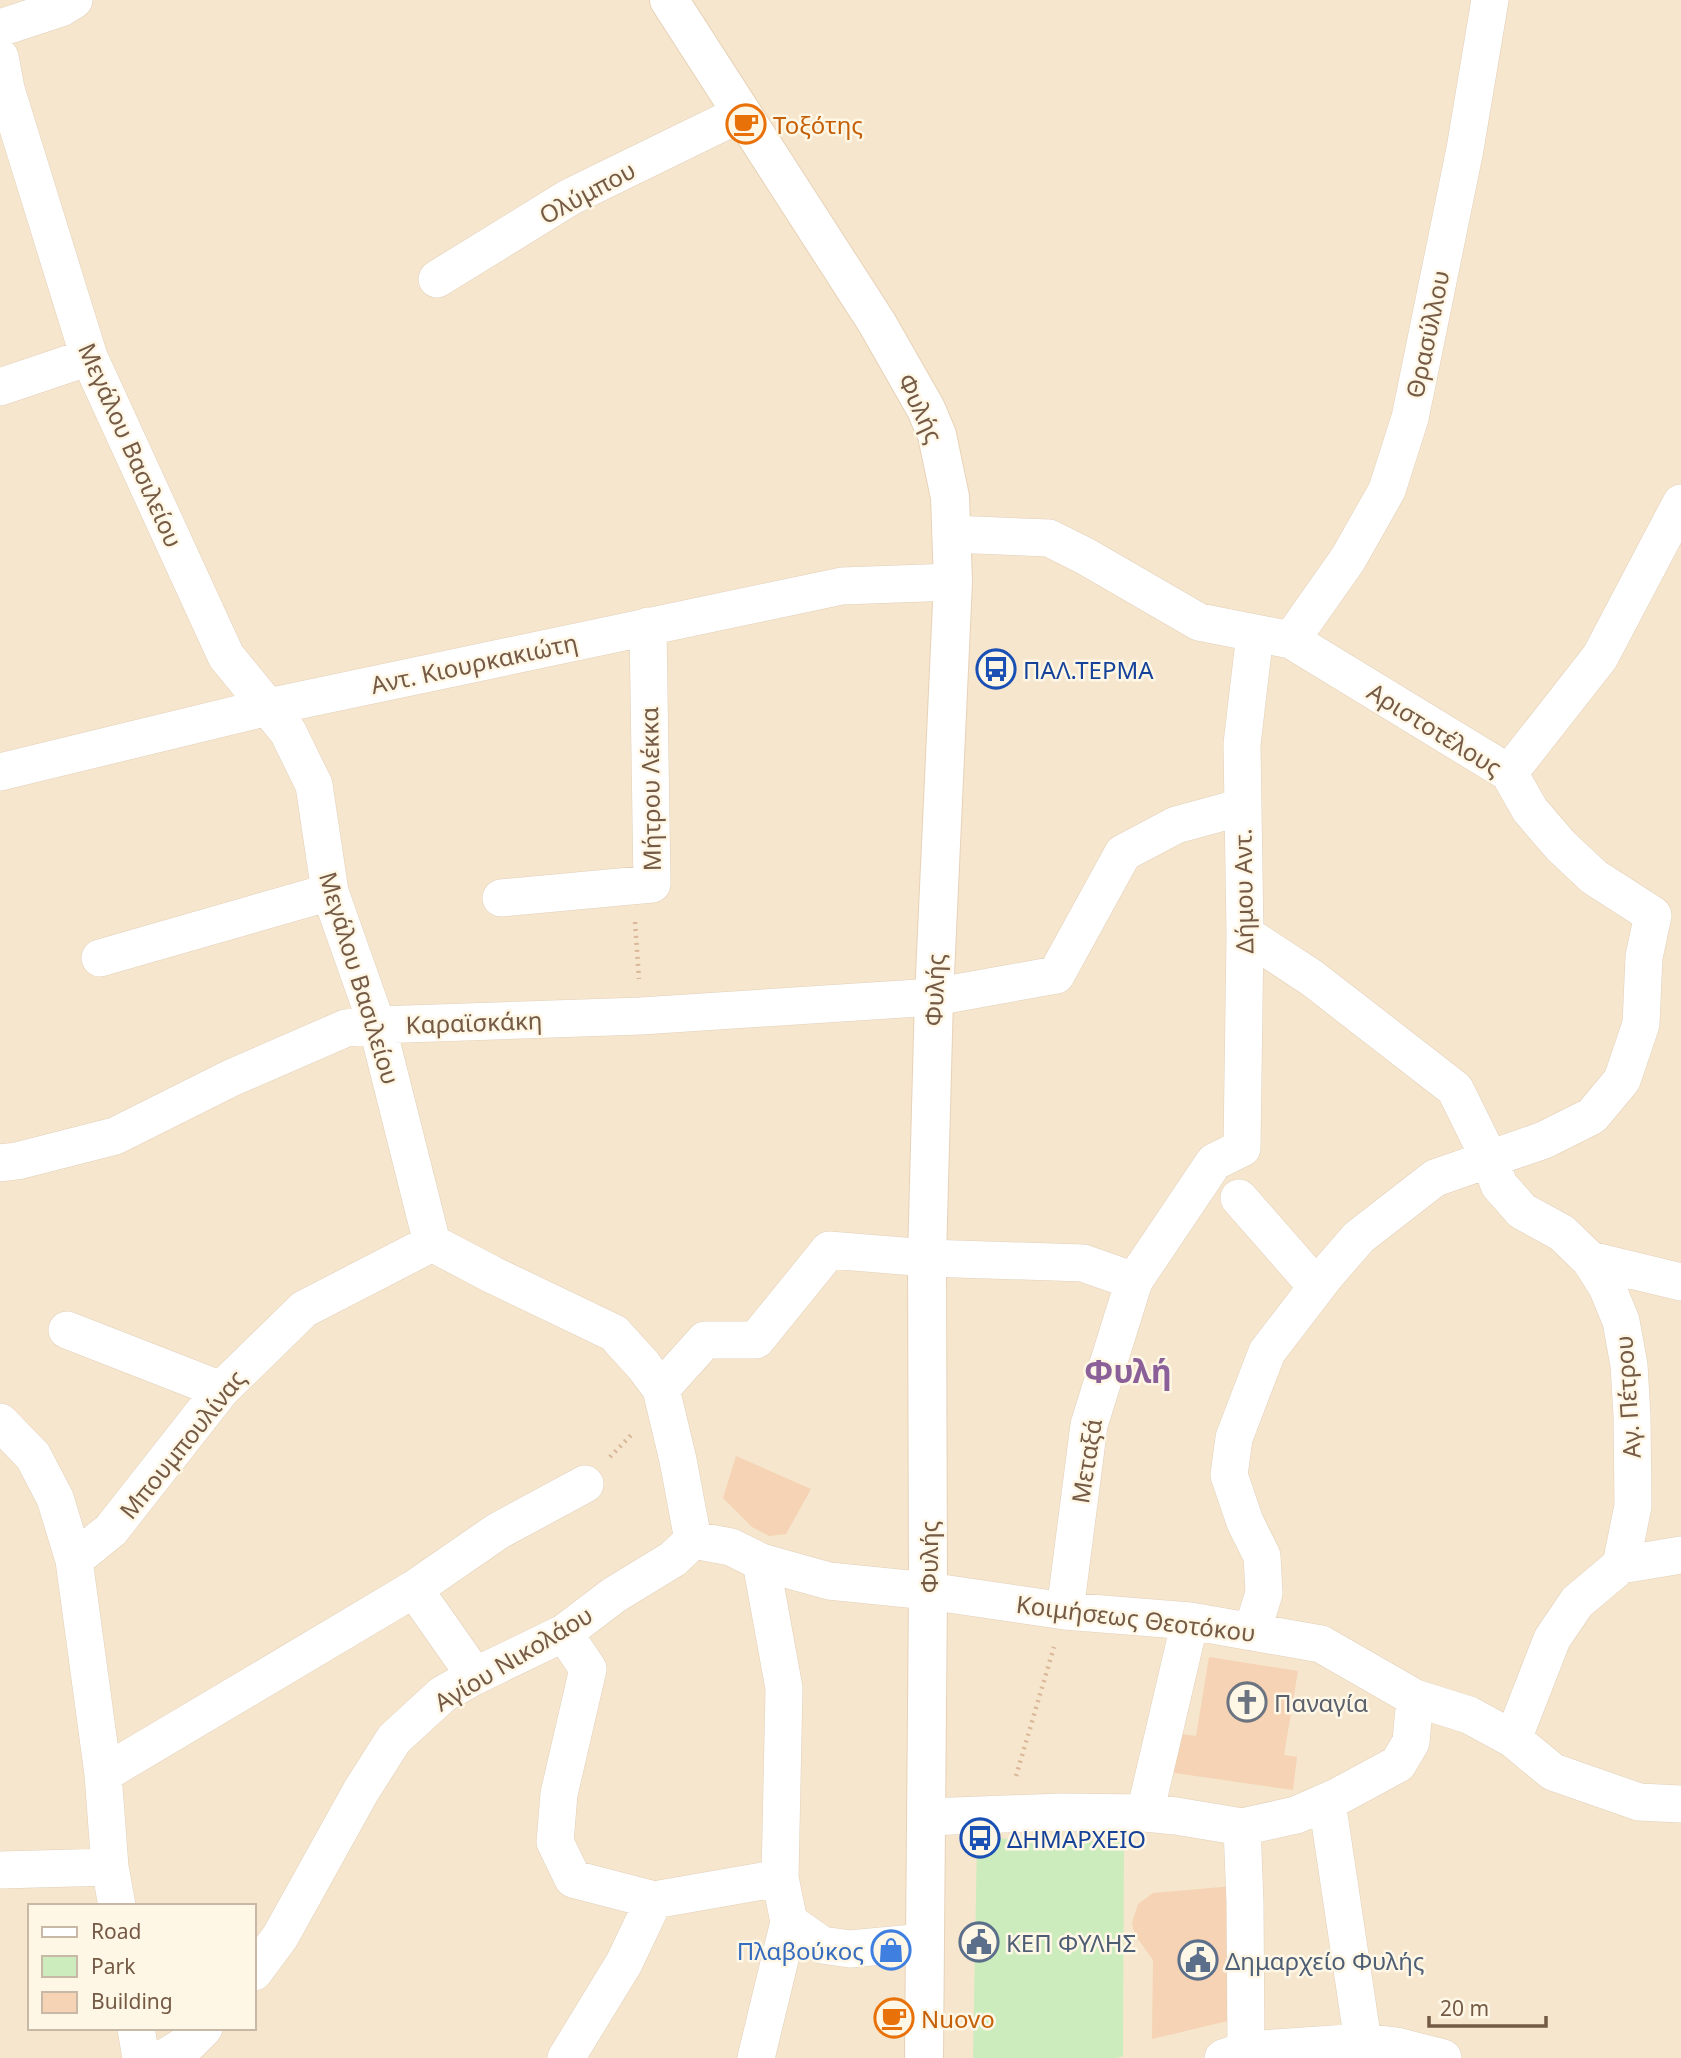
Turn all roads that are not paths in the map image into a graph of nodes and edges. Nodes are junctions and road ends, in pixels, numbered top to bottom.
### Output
1 (74, 0) edge
2 (669, 0) edge
3 (1490, 0) edge
4 (0, 28) edge
5 (0, 57) edge
6 (742, 113) junction
7 (437, 279) dead end
8 (89, 357) junction
9 (0, 387) edge
10 (1681, 503) edge
11 (951, 534) junction
12 (953, 582) junction
13 (648, 626) junction
14 (1255, 634) junction
15 (1291, 640) junction
16 (268, 707) junction
17 (0, 772) edge
18 (1509, 773) junction
19 (1241, 807) junction
20 (330, 892) junction
21 (501, 898) dead end
22 (1667, 920) edge
23 (1245, 933) junction
24 (100, 958) dead end
25 (933, 997) junction
26 (377, 1026) junction
27 (1242, 1148) joint
28 (1490, 1160) junction
29 (0, 1163) edge
30 (1239, 1198) dead end
31 (432, 1243) junction
32 (927, 1258) junction
33 (1590, 1260) junction
34 (1134, 1281) junction
35 (1681, 1282) edge
36 (1317, 1287) junction
37 (67, 1330) dead end
38 (657, 1384) junction
39 (221, 1390) junction
40 (0, 1422) edge
41 (585, 1483) road end
42 (693, 1540) junction
43 (1681, 1555) edge
44 (74, 1560) junction
45 (761, 1562) junction
46 (1621, 1564) junction
47 (414, 1589) junction
48 (928, 1591) junction
49 (1065, 1611) junction
50 (1190, 1621) junction
51 (1252, 1632) junction
52 (564, 1633) junction
53 (475, 1676) junction
54 (1415, 1698) junction
55 (1513, 1739) junction
56 (103, 1774) junction
57 (1327, 1802) junction
58 (1681, 1804) edge
59 (1145, 1813) junction
60 (927, 1817) junction
61 (1242, 1827) junction
62 (110, 1867) junction
63 (0, 1870) edge
64 (780, 1878) junction
65 (654, 1899) junction
66 (117, 1904) edge
67 (789, 1922) junction
68 (924, 1942) junction
69 (256, 1969) edge
70 (136, 2030) edge
71 (202, 2030) edge
72 (1363, 2042) junction
73 (1235, 2054) edge
74 (141, 2058) edge
75 (164, 2058) edge
76 (566, 2058) edge
77 (756, 2058) edge
78 (924, 2058) edge
79 (1443, 2058) edge

1 - 4 street
2 - 6 main road, Φυλής
3 - 15 street, Θρασύλλου
5 - 8 street, Μεγάλου Βασιλείου
6 - 7 street, Ολύμπου
6 - 11 main road, Φυλής
8 - 9 street
8 - 16 street, Μεγάλου Βασιλείου
10 - 18 street
11 - 12 main road, Φυλής
11 - 14 street, Αριστοτέλους
12 - 13 street, Αντ. Κιουρκακιώτη
12 - 25 main road, Φυλής
13 - 16 street, Αντ. Κιουρκακιώτη
13 - 21 street, Μήτρου Λέκκα
14 - 15 street, Αριστοτέλους
14 - 19 street, Δήμου Αντ.
15 - 18 street, Αριστοτέλους
16 - 17 street, Αντ. Κιουρκακιώτη
16 - 20 street, Μεγάλου Βασιλείου
18 - 22 street, Αριστοτέλους
19 - 23 street, Δήμου Αντ.
19 - 25 street, Καραϊσκάκη
20 - 24 street
20 - 26 street, Μεγάλου Βασιλείου
22 - 28 street, Αριστοτέλους
23 - 27 street, Δήμου Αντ.
23 - 28 street, Αγ. Πέτρου
25 - 26 street, Καραϊσκάκη
25 - 32 main road, Φυλής
26 - 29 street, Καραϊσκάκη
26 - 31 street, Μεγάλου Βασιλείου
27 - 34 street, Μεταξά
28 - 33 street, Αγ. Πέτρου
28 - 36 street, Αριστοτέλους
30 - 36 street
31 - 38 street
31 - 39 street, Μπουμπουλίνας
32 - 34 street
32 - 38 street
32 - 48 main road, Φυλής
33 - 35 street
33 - 46 street, Αγ. Πέτρου
34 - 49 street, Μεταξά
36 - 51 street, Αριστοτέλους
37 - 39 street
38 - 42 street
39 - 44 street, Μπουμπουλίνας
40 - 44 street
41 - 47 street
42 - 45 street
42 - 52 street, Αγίου Νικολάου
43 - 46 street
44 - 56 street
45 - 48 street
45 - 64 street
46 - 55 street
47 - 53 street
47 - 56 street
48 - 49 street, Κοιμήσεως Θεοτόκου
48 - 60 main road, Φυλής
49 - 50 street, Κοιμήσεως Θεοτόκου
50 - 51 street, Κοιμήσεως Θεοτόκου
50 - 59 street
51 - 54 street, Κοιμήσεως Θεοτόκου
52 - 53 street, Αγίου Νικολάου
52 - 65 street
53 - 69 street, Αγίου Νικολάου
54 - 55 street, Κοιμήσεως Θεοτόκου
54 - 57 street
55 - 58 street, Κοιμήσεως Θεοτόκου
56 - 62 street
57 - 61 street
57 - 72 street
59 - 60 street
59 - 61 street
60 - 68 main road, Φυλής
61 - 73 street
62 - 63 street
62 - 66 street
64 - 65 street
64 - 67 street
65 - 76 street
67 - 68 street
67 - 77 street
68 - 78 main road, Φυλής
70 - 74 street
71 - 75 street
72 - 73 street
72 - 79 street

